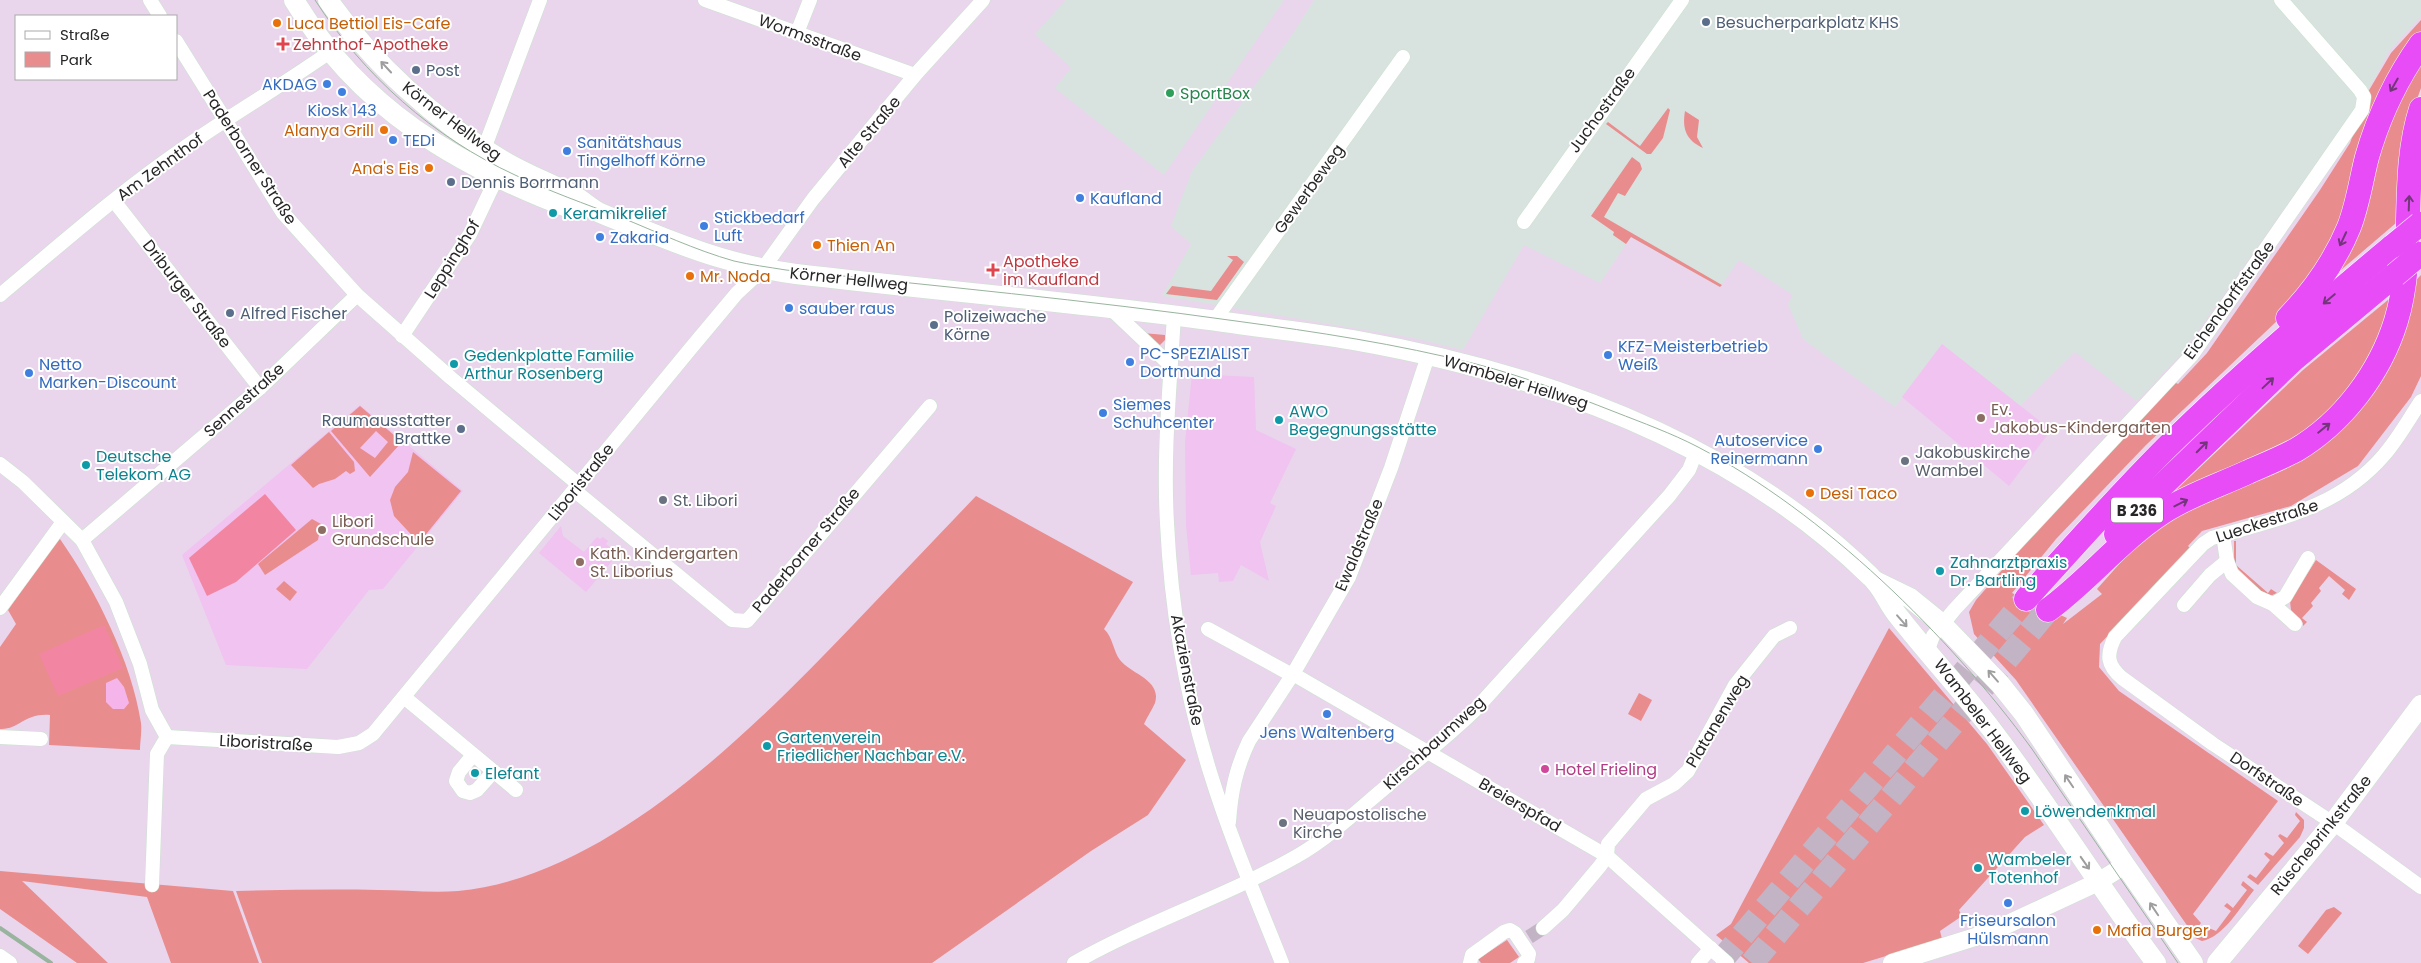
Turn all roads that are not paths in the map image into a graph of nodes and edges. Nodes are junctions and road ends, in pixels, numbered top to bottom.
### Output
1 (150, 0) edge
2 (294, 0) edge
3 (328, 0) edge
4 (540, 0) edge
5 (705, 0) edge
6 (810, 0) edge
7 (983, 0) edge
8 (1682, 0) edge
9 (2281, 0) edge
10 (159, 15) edge
11 (798, 33) junction
12 (355, 34) junction
13 (178, 44) edge
14 (2421, 44) edge
15 (330, 53) junction
16 (1403, 57) dead end
17 (915, 75) junction
18 (2421, 109) edge
19 (224, 121) junction
20 (484, 148) junction
21 (496, 178) junction
22 (114, 200) junction
23 (598, 212) junction
24 (1524, 222) dead end
25 (2421, 224) edge
26 (2420, 254) edge
27 (762, 270) junction
28 (0, 295) edge
29 (357, 295) junction
30 (1109, 307) junction
31 (1174, 315) junction
32 (1214, 321) junction
33 (402, 336) junction
34 (1428, 356) junction
35 (1169, 364) junction
36 (260, 388) junction
37 (2224, 392) junction
38 (2421, 401) edge
39 (930, 406) dead end
40 (1697, 450) junction
41 (0, 464) edge
42 (577, 487) junction
43 (63, 522) junction
44 (2223, 535) junction
45 (82, 540) junction
46 (2308, 558) dead end
47 (2227, 561) junction
48 (1875, 581) junction
49 (2026, 600) tunnel mouth
50 (2273, 604) junction
51 (2184, 605) dead end
52 (0, 608) edge
53 (1942, 624) junction
54 (2295, 624) dead end
55 (1790, 628) dead end
56 (1208, 630) dead end
57 (1928, 650) junction
58 (2113, 670) joint
59 (1292, 674) junction
60 (404, 697) junction
61 (2421, 705) edge
62 (0, 737) edge
63 (167, 738) junction
64 (41, 739) dead end
65 (1428, 753) junction
66 (473, 755) junction
67 (1209, 771) junction
68 (493, 772) junction
69 (1235, 775) junction
70 (516, 790) dead end
71 (2333, 824) junction
72 (1228, 827) junction
73 (1607, 856) junction
74 (2125, 866) junction
75 (1248, 881) junction
76 (2098, 882) junction
77 (152, 885) dead end
78 (2421, 887) edge
79 (1543, 928) tunnel mouth
80 (1711, 948) junction
81 (0, 956) edge
82 (10, 963) edge
83 (1074, 963) edge
84 (1282, 963) edge
85 (1470, 963) edge
86 (1524, 963) edge
87 (1698, 963) edge
88 (1728, 963) edge
89 (1892, 963) edge
90 (2156, 963) edge
91 (2193, 963) edge
92 (2216, 963) edge

1 - 10 street
2 - 15 main road, Körner Hellweg
3 - 12 main road, Körner Hellweg
4 - 20 street
5 - 11 street, Wormsstraße
6 - 11 street
7 - 17 street, Alte Straße
8 - 24 street, Juchostraße
9 - 53 street, Eichendorffstraße
11 - 17 street, Wormsstraße
12 - 15 street, Am Zehnthof
20 -> 12 main road, Körner Hellweg
13 - 19 street, Paderborner Straße
14 -> 37 highway
15 - 19 street, Am Zehnthof
15 - 21 main road, Körner Hellweg
16 - 32 street, Gewerbeweg
17 - 27 street, Alte Straße
18 - 26 highway, B 236, bridge
19 - 22 street, Am Zehnthof
19 - 29 street, Paderborner Straße
20 - 23 main road, Körner Hellweg
21 - 23 main road, Körner Hellweg
21 - 33 street, Leppinghof
22 - 28 street, Am Zehnthof
22 - 36 street, Driburger Straße
23 - 27 main road, Körner Hellweg
25 -> 37 highway, B 236, bridge
27 - 30 main road, Körner Hellweg
27 - 42 street, Liboristraße
29 - 33 street, Paderborner Straße
29 - 36 street, Sennestraße
30 - 31 main road, Wambeler Hellweg
30 - 35 street
31 - 32 main road, Wambeler Hellweg
31 - 35 street, Akazienstraße
32 - 34 main road, Wambeler Hellweg
33 - 42 street, Paderborner Straße
34 - 40 main road, Wambeler Hellweg
34 - 59 street, Ewaldstraße
35 - 67 street, Akazienstraße
36 - 45 street, Sennestraße
37 - 49 highway, B 236
38 - 44 street, Lueckestraße
39 - 42 street, Paderborner Straße
40 - 48 main road, Wambeler Hellweg
40 - 65 street, Kirschbaumweg
41 - 43 street
42 - 60 street, Liboristraße
43 - 45 street
43 - 52 street
44 - 47 street
44 - 58 street, Lueckestraße
45 - 63 street
46 - 50 street
47 - 50 street
47 - 51 street
48 - 53 main road, Wambeler Hellweg
48 -> 57 main road, Wambeler Hellweg
50 - 54 street
53 - 57 street, Eichendorffstraße
74 -> 53 main road, Wambeler Hellweg
55 - 73 street, Platanenweg
56 - 59 street, Breierspfad
57 -> 76 main road, Wambeler Hellweg
58 - 71 street, Dorfstraße
59 - 65 street, Breierspfad
59 - 69 street, Ewaldstraße
60 - 63 street, Liboristraße
60 - 66 street
61 - 71 main road, Rüschebrinkstraße
62 - 64 street
63 - 77 street
65 - 73 street, Breierspfad
65 - 75 street, Kirschbaumweg
66 - 68 street
66 - 68 street
67 - 69 street
67 - 72 street, Akazienstraße
68 - 70 street
69 - 72 street, Ewaldstraße
71 - 78 street, Dorfstraße
71 - 92 main road, Rüschebrinkstraße
72 - 75 street, Akazienstraße
73 - 79 street, Platanenweg
73 - 80 street, Breierspfad
74 - 76 street
91 -> 74 main road, Wambeler Hellweg
75 - 83 street, Kirschbaumweg
75 - 84 street, Akazienstraße
76 - 89 street
76 - 90 main road, Wambeler Hellweg
80 - 87 street
80 - 88 street, Breierspfad
81 - 82 street
85 - 86 street

